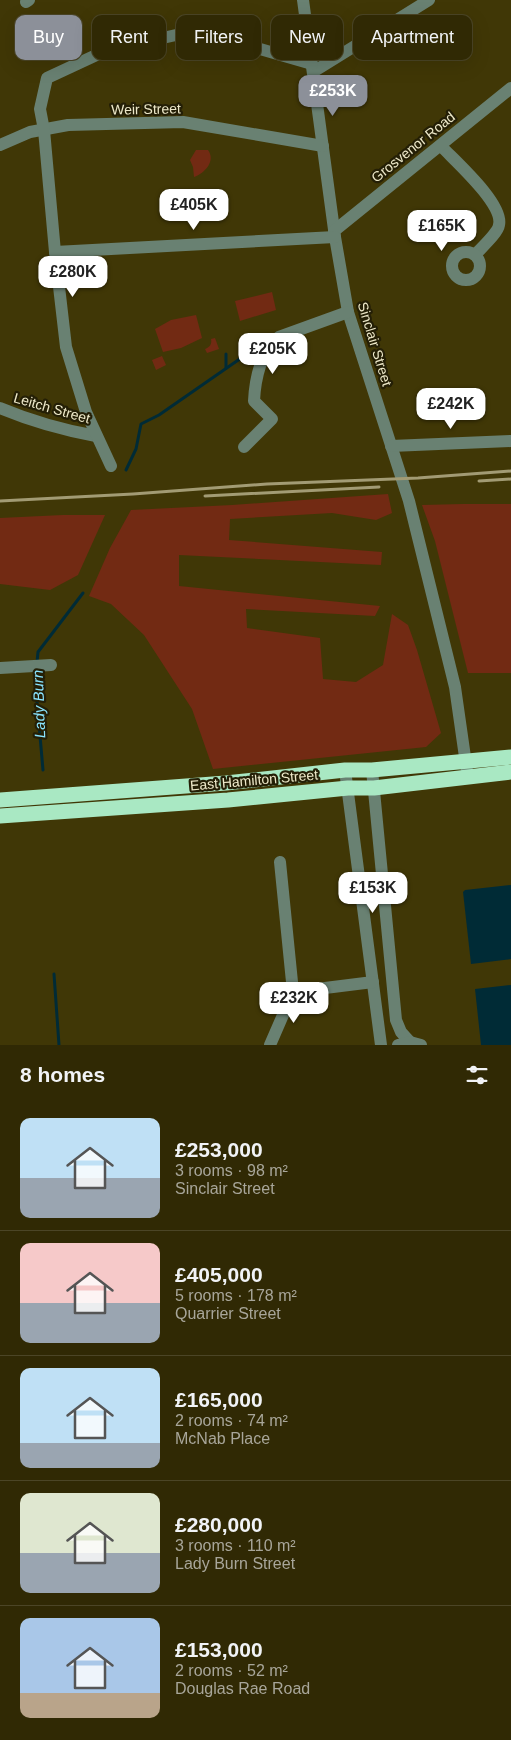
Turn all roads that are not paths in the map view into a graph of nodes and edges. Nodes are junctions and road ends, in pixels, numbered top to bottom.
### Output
1 (303, 0) edge
2 (429, 0) edge
3 (312, 68) junction
4 (511, 88) edge
5 (44, 130) junction
6 (0, 145) edge
7 (323, 146) junction
8 (441, 146) junction
9 (335, 234) junction
10 (55, 252) junction
11 (475, 255) dead end
12 (348, 312) junction
13 (0, 408) edge
14 (96, 436) junction
15 (511, 441) edge
16 (391, 446) junction
17 (244, 447) dead end
18 (111, 466) dead end
19 (51, 665) dead end
20 (0, 668) edge
21 (511, 757) edge
22 (466, 761) junction
23 (346, 770) junction
24 (372, 770) junction
25 (511, 772) edge
26 (468, 777) junction
27 (348, 788) junction
28 (374, 788) junction
29 (0, 800) edge
30 (0, 816) edge
31 (280, 862) dead end
32 (373, 982) junction
33 (293, 992) junction
34 (410, 1044) edge
35 (270, 1045) edge
36 (381, 1045) edge

1 - 3 street, Sinclair Street
2 - 3 street
3 - 5 street
3 - 7 street, Sinclair Street
4 - 8 street, Grosvenor Road
5 - 6 street, Weir Street
5 - 7 street, Weir Street
5 - 10 street
7 - 9 street, Sinclair Street
8 - 9 street, Grosvenor Road
8 - 11 street
9 - 10 street
9 - 12 street, Sinclair Street
10 - 14 street
12 - 16 street, Sinclair Street
12 - 17 street
13 - 14 street, Leitch Street
14 - 18 street
15 - 16 street
16 - 22 street, Sinclair Street
19 - 20 street
21 - 22 highway, East Hamilton Street
22 - 24 highway, East Hamilton Street
22 - 26 street, Sinclair Street
23 - 24 highway, East Hamilton Street
23 - 27 street
23 - 29 highway, East Hamilton Street
24 - 28 street
25 - 26 highway, East Hamilton Street
26 - 28 highway, East Hamilton Street
27 - 28 highway, East Hamilton Street
27 - 30 highway, East Hamilton Street
27 - 32 street
28 - 34 street
31 - 33 street
32 - 33 street
32 - 36 street
33 - 35 street

